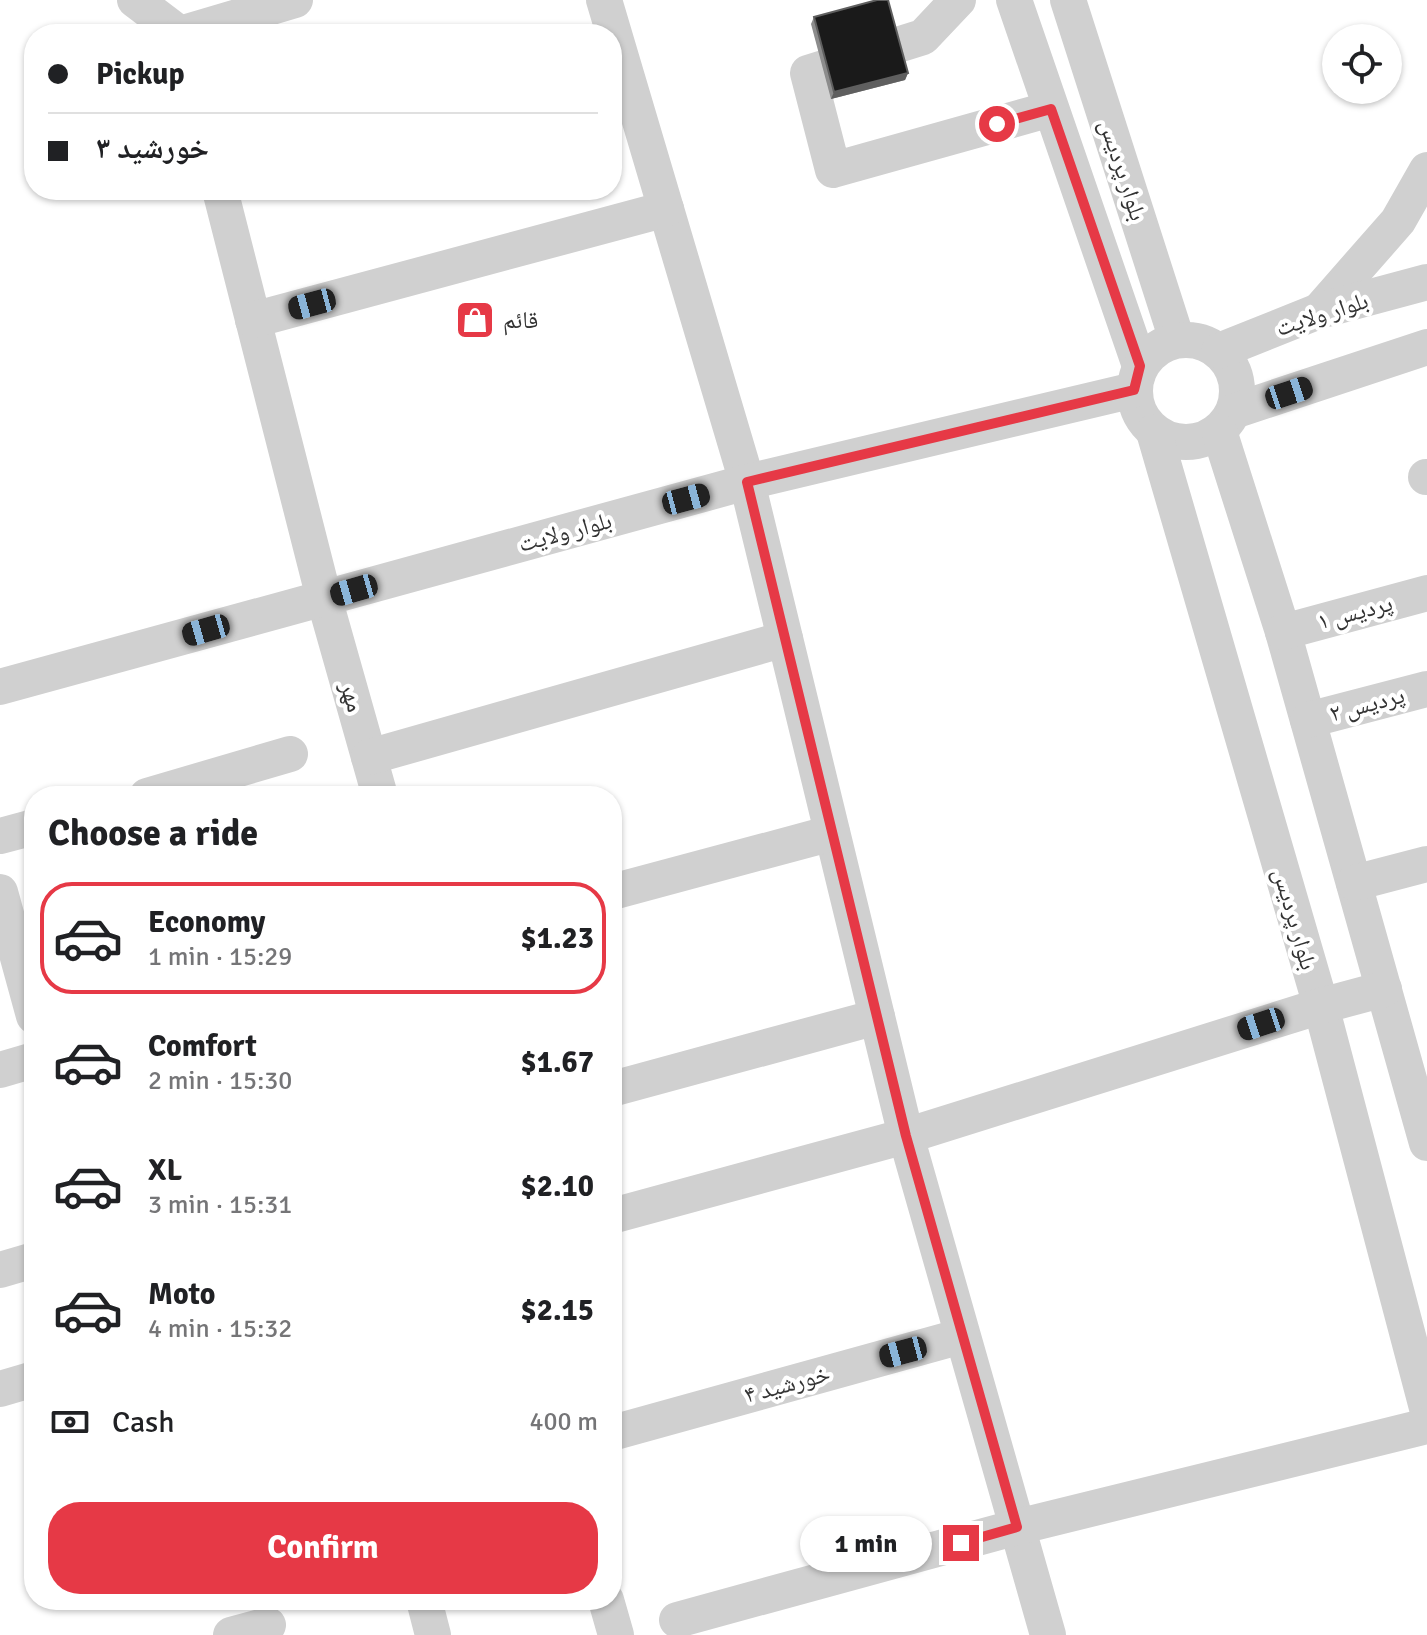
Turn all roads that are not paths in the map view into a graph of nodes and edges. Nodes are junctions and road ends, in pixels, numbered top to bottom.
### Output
1 (135, 0) edge
2 (295, 0) edge
3 (604, 0) edge
4 (958, 0) edge
5 (1014, 0) edge
6 (1068, 0) edge
7 (167, 24) edge
8 (214, 24) edge
9 (611, 24) edge
10 (622, 61) edge
11 (1051, 109) junction
12 (1427, 170) edge
13 (223, 200) edge
14 (666, 209) junction
15 (1427, 282) edge
16 (1319, 311) junction
17 (253, 320) junction
18 (1177, 340) junction
19 (1427, 347) edge
20 (1219, 351) junction
21 (1137, 378) junction
22 (1226, 421) junction
23 (1154, 432) junction
24 (747, 482) junction
25 (1427, 593) edge
26 (324, 598) junction
27 (1283, 632) junction
28 (785, 639) junction
29 (0, 687) edge
30 (1427, 689) edge
31 (1308, 720) junction
32 (290, 754) dead end
33 (369, 757) junction
34 (204, 786) edge
35 (377, 786) edge
36 (24, 830) edge
37 (832, 833) junction
38 (0, 836) edge
39 (1427, 864) edge
40 (1354, 883) junction
41 (622, 889) edge
42 (0, 892) edge
43 (17, 950) edge
44 (24, 977) edge
45 (1384, 989) junction
46 (1321, 1006) junction
47 (877, 1017) junction
48 (24, 1063) edge
49 (0, 1070) edge
50 (1418, 1080) edge
51 (622, 1086) edge
52 (906, 1136) junction
53 (1427, 1143) edge
54 (622, 1213) edge
55 (24, 1263) edge
56 (0, 1270) edge
57 (962, 1336) junction
58 (24, 1382) edge
59 (0, 1389) edge
60 (1427, 1408) edge
61 (1427, 1426) edge
62 (622, 1430) edge
63 (1017, 1527) junction
64 (427, 1610) edge
65 (609, 1610) edge
66 (677, 1620) dead end
67 (268, 1625) dead end
68 (231, 1635) edge
69 (433, 1635) edge
70 (616, 1635) edge
71 (1048, 1635) edge

1 - 7 street
2 - 8 street
3 - 9 street
4 - 11 street
5 - 11 street, بلوار پردیس
6 - 18 street, بلوار پردیس
10 - 14 street
11 - 21 street, بلوار پردیس
12 - 16 street
13 - 17 street, مهر
14 - 17 street
14 - 24 street
15 - 16 street, بلوار ولایت
16 - 20 street, بلوار ولایت
17 - 26 street, مهر
18 - 20 street
18 - 21 street
19 - 22 street
20 - 22 street
21 - 23 street
21 - 24 street, بلوار ولایت
22 - 23 street
22 - 27 street
23 - 46 street, بلوار پردیس
24 - 26 street, بلوار ولایت
24 - 28 street
25 - 27 street, پردیس ۱
26 - 29 street, بلوار ولایت
26 - 33 street, مهر
27 - 31 street
28 - 33 street
28 - 37 street
30 - 31 street, پردیس ۲
31 - 40 street
32 - 34 street
33 - 35 street, مهر
36 - 38 street
37 - 41 street
37 - 47 street
39 - 40 street
40 - 45 street
42 - 43 street
43 - 44 street
45 - 46 street
45 - 50 street
46 - 52 street
46 - 60 street, بلوار پردیس
47 - 51 street
47 - 52 street
48 - 49 street
50 - 53 street
52 - 54 street
52 - 57 street
55 - 56 street
57 - 62 street, خورشید ۴
57 - 63 street
58 - 59 street
61 - 63 street
63 - 66 street
63 - 71 street
64 - 69 street
65 - 70 street
67 - 68 street

